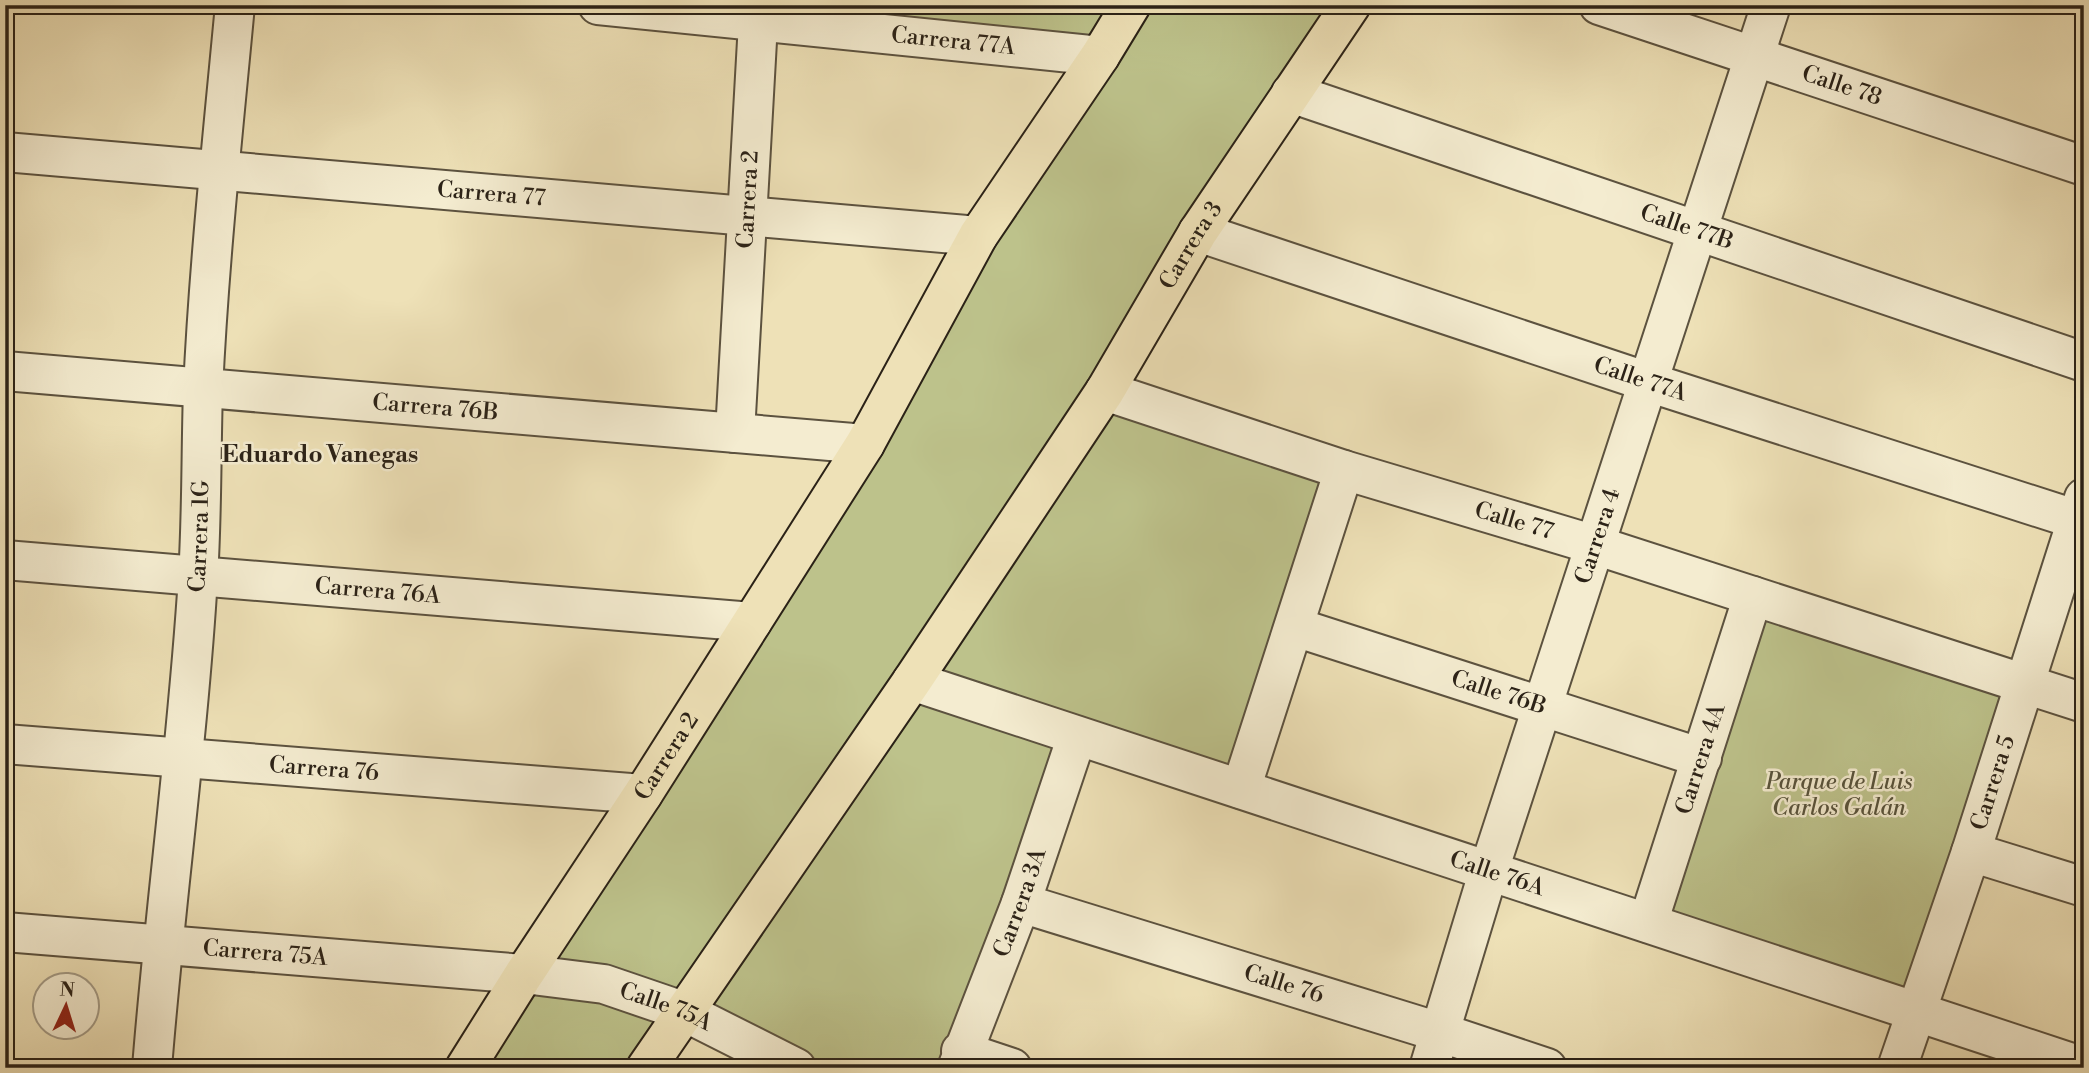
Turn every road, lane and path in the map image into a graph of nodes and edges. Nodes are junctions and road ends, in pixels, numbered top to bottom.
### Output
1 (235, 5) edge
2 (598, 5) edge
3 (1131, 5) edge
4 (1352, 5) edge
5 (1599, 5) edge
6 (1771, 5) edge
7 (758, 13) edge
8 (1755, 55) junction
9 (1100, 57) junction
10 (1290, 93) junction
11 (5, 152) edge
12 (2084, 166) edge
13 (219, 170) junction
14 (746, 216) junction
15 (1698, 230) junction
16 (1198, 232) junction
17 (978, 236) junction
18 (2084, 362) edge
19 (5, 371) edge
20 (1648, 382) junction
21 (203, 388) junction
22 (1105, 390) junction
23 (735, 433) junction
24 (865, 444) junction
25 (1344, 470) junction
26 (2081, 513) edge
27 (1595, 545) junction
28 (5, 560) edge
29 (198, 576) junction
30 (1754, 596) junction
31 (752, 622) junction
32 (1295, 627) junction
33 (912, 681) junction
34 (2025, 684) junction
35 (2084, 703) edge
36 (1542, 707) junction
37 (1077, 736) junction
38 (5, 744) edge
39 (183, 758) junction
40 (1702, 758) junction
41 (1241, 789) junction
42 (643, 794) junction
43 (1971, 852) junction
44 (1489, 870) junction
45 (2084, 887) edge
46 (1021, 903) junction
47 (1647, 923) junction
48 (5, 932) edge
49 (161, 944) junction
50 (524, 975) junction
51 (683, 1011) junction
52 (1916, 1012) junction
53 (1434, 1050) edge
54 (959, 1059) edge
55 (2084, 1067) edge
56 (152, 1068) edge
57 (466, 1068) edge
58 (646, 1068) edge
59 (796, 1068) edge
60 (1012, 1068) edge
61 (1546, 1068) edge
62 (1897, 1068) edge

1 - 13 street, Carrera 1G
2 - 7 street, Carrera 77A
3 - 9 main road
4 - 10 main road, Carrera 3
5 - 8 street, Calle 78
6 - 8 street, Carrera 4
7 - 9 street, Carrera 77A
7 - 14 street, Carrera 2
8 - 12 street, Calle 78
8 - 15 street, Carrera 4
9 - 17 main road
10 - 15 street, Calle 77B
10 - 16 main road, Carrera 3
11 - 13 street, Carrera 77
13 - 14 street, Carrera 77
13 - 21 street, Carrera 1G
14 - 17 street, Carrera 77
14 - 23 street, Carrera 2
15 - 18 street, Calle 77B
15 - 20 street, Carrera 4
16 - 20 street, Calle 77A
16 - 22 main road, Carrera 3
17 - 24 main road
19 - 21 street, Carrera 76B
20 - 26 street, Calle 77A
20 - 27 street, Carrera 4
21 - 23 street, Carrera 76B
21 - 29 street, Carrera 1G
22 - 25 street, Calle 77
22 - 33 main road, Carrera 3
23 - 24 street, Carrera 76B
24 - 31 main road, Carrera 2
25 - 27 street, Calle 77
25 - 32 street
26 - 34 street, Carrera 5
27 - 30 street, Calle 77
27 - 36 street, Carrera 4
28 - 29 street, Carrera 76A
29 - 31 street, Carrera 76A
29 - 39 street, Carrera 1G
30 - 34 street, Calle 77
30 - 40 street, Carrera 4A
31 - 42 main road, Carrera 2
32 - 36 street, Calle 76B
32 - 41 street
33 - 37 street, Calle 76A
33 - 51 main road
34 - 35 street, Calle 77
34 - 43 street, Carrera 5
36 - 40 street, Calle 76B
36 - 44 street, Carrera 4
37 - 41 street, Calle 76A
37 - 46 street, Carrera 3A
38 - 39 street, Carrera 76
39 - 42 street, Carrera 76
39 - 49 street, Carrera 1G
40 - 47 street, Carrera 4A
41 - 44 street, Calle 76A
42 - 50 main road, Carrera 2
43 - 45 street
43 - 52 street, Carrera 5
44 - 47 street, Calle 76A
44 - 53 street, Carrera 4
46 - 53 street, Calle 76
46 - 54 street, Carrera 3A
47 - 52 street, Calle 76A
48 - 49 street, Carrera 75A
49 - 50 street, Carrera 75A
49 - 56 street, Carrera 1G
50 - 51 street, Calle 75A
50 - 57 main road, Carrera 2
51 - 58 main road
51 - 59 street, Calle 75A
52 - 55 street, Calle 76A
52 - 62 street, Carrera 5
53 - 61 street, Calle 76
54 - 60 street

